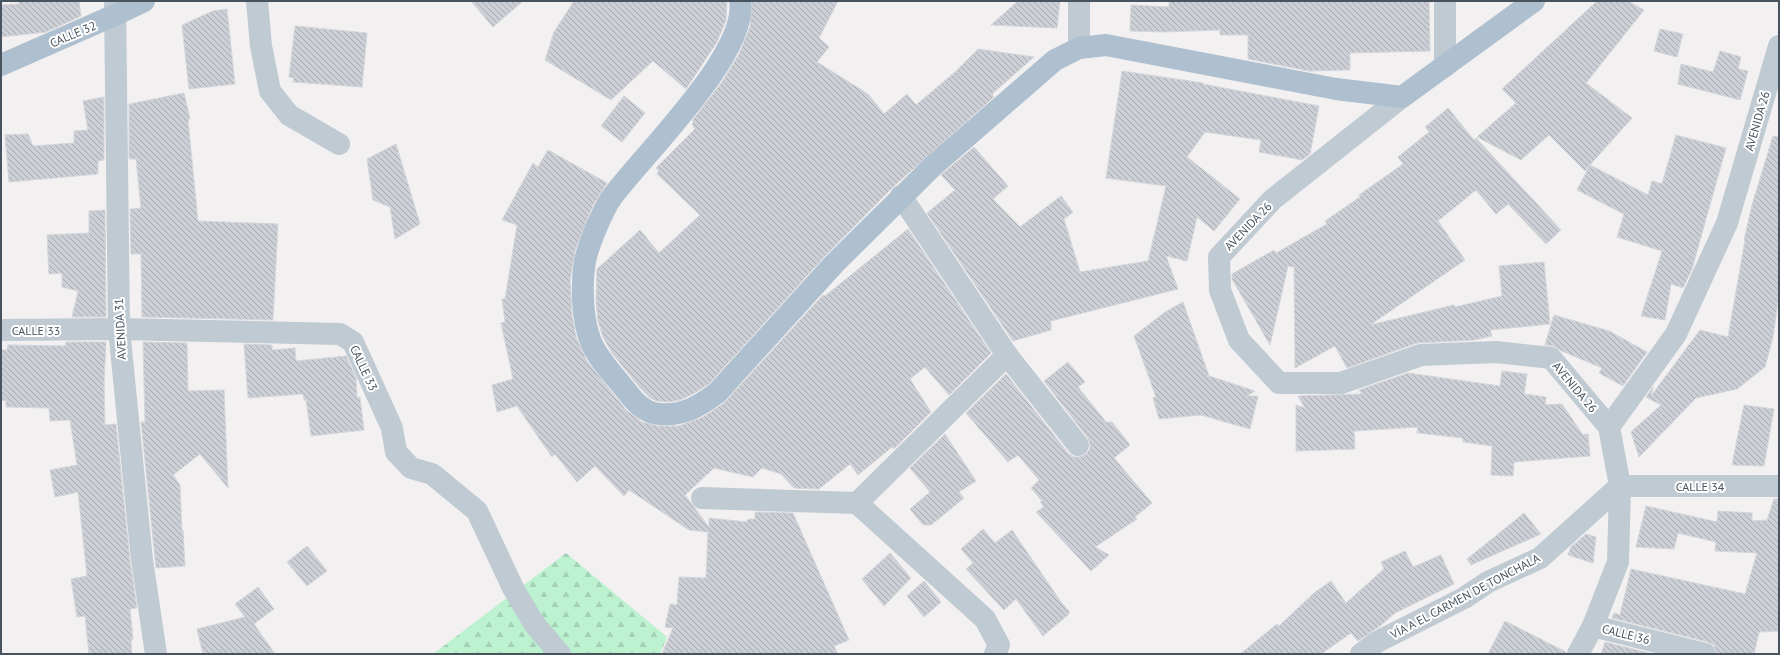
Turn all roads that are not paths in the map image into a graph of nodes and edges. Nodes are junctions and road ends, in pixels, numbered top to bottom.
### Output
1 (144, 1) edge
2 (257, 1) edge
3 (740, 1) edge
4 (1079, 1) edge
5 (1445, 1) edge
6 (1534, 1) edge
7 (115, 8) edge
8 (1779, 46) edge
9 (1078, 48) junction
10 (1, 65) edge
11 (1445, 66) junction
12 (1402, 97) junction
13 (339, 144) dead end
14 (901, 196) junction
15 (119, 329) junction
16 (1, 330) edge
17 (1007, 355) junction
18 (1609, 427) junction
19 (1078, 445) dead end
20 (1620, 486) junction
21 (1779, 486) edge
22 (702, 498) dead end
23 (857, 503) junction
24 (1593, 626) junction
25 (156, 654) edge
26 (560, 654) edge
27 (995, 654) edge
28 (1361, 654) edge
29 (1578, 654) edge
30 (1705, 654) edge

1 - 7 main road, CALLE 32
2 - 13 street
3 - 14 main road
4 - 9 street
5 - 11 street
6 - 11 main road, AVENIDA 26
7 - 10 main road, CALLE 32
7 - 15 street, AVENIDA 31
8 - 18 street, AVENIDA 26
9 - 12 main road
9 - 14 main road
11 - 12 main road, AVENIDA 26
12 - 18 street, AVENIDA 26
14 - 17 street
15 - 16 street, CALLE 33
15 - 25 street, AVENIDA 31
15 - 26 street, CALLE 33
17 - 19 street
17 - 23 street
18 - 20 street, AVENIDA 26
20 - 21 street, CALLE 34
20 - 24 street, AVENIDA 26
20 - 28 street, VÍA A EL CARMEN DE TONCHALA
22 - 23 street
23 - 27 street
24 - 29 street, AVENIDA 26
24 - 30 street, CALLE 36

